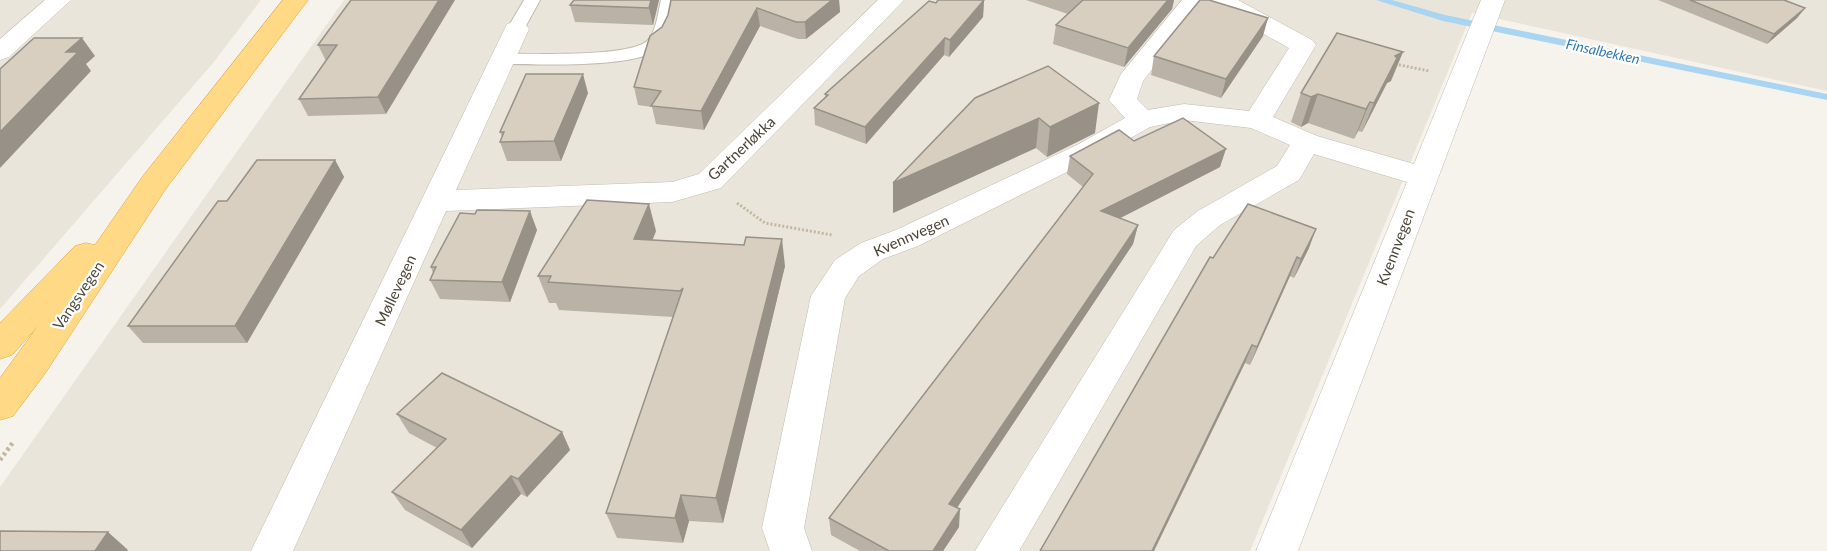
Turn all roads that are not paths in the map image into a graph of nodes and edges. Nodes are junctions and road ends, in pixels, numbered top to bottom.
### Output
1 (59, 0) edge
2 (296, 0) edge
3 (532, 0) edge
4 (669, 0) edge
5 (892, 0) edge
6 (1195, 0) edge
7 (1220, 0) edge
8 (1485, 20) edge
9 (516, 29) joint
10 (0, 52) edge
11 (503, 59) junction
12 (1142, 120) junction
13 (1257, 120) junction
14 (1307, 142) junction
15 (1423, 177) junction
16 (154, 183) junction
17 (437, 201) junction
18 (0, 345) edge
19 (0, 405) edge
20 (272, 551) edge
21 (791, 551) edge
22 (996, 551) edge
23 (1277, 551) edge

1 - 10 street
2 - 16 highway, Vangsvegen
3 - 9 lane
4 - 11 lane
5 - 17 street, Gartnerløkka
6 - 12 street
7 - 13 street
8 - 15 street, Kvennvegen
9 - 11 street, Møllevegen
11 - 17 street, Møllevegen
12 - 13 street, Kvennvegen
12 - 21 street, Kvennvegen
13 - 14 street, Kvennvegen
14 - 15 street, Kvennvegen
14 - 22 street
15 - 23 street, Kvennvegen
16 - 18 highway, Vangsvegen
16 - 19 highway, Vangsvegen
17 - 20 street, Møllevegen

